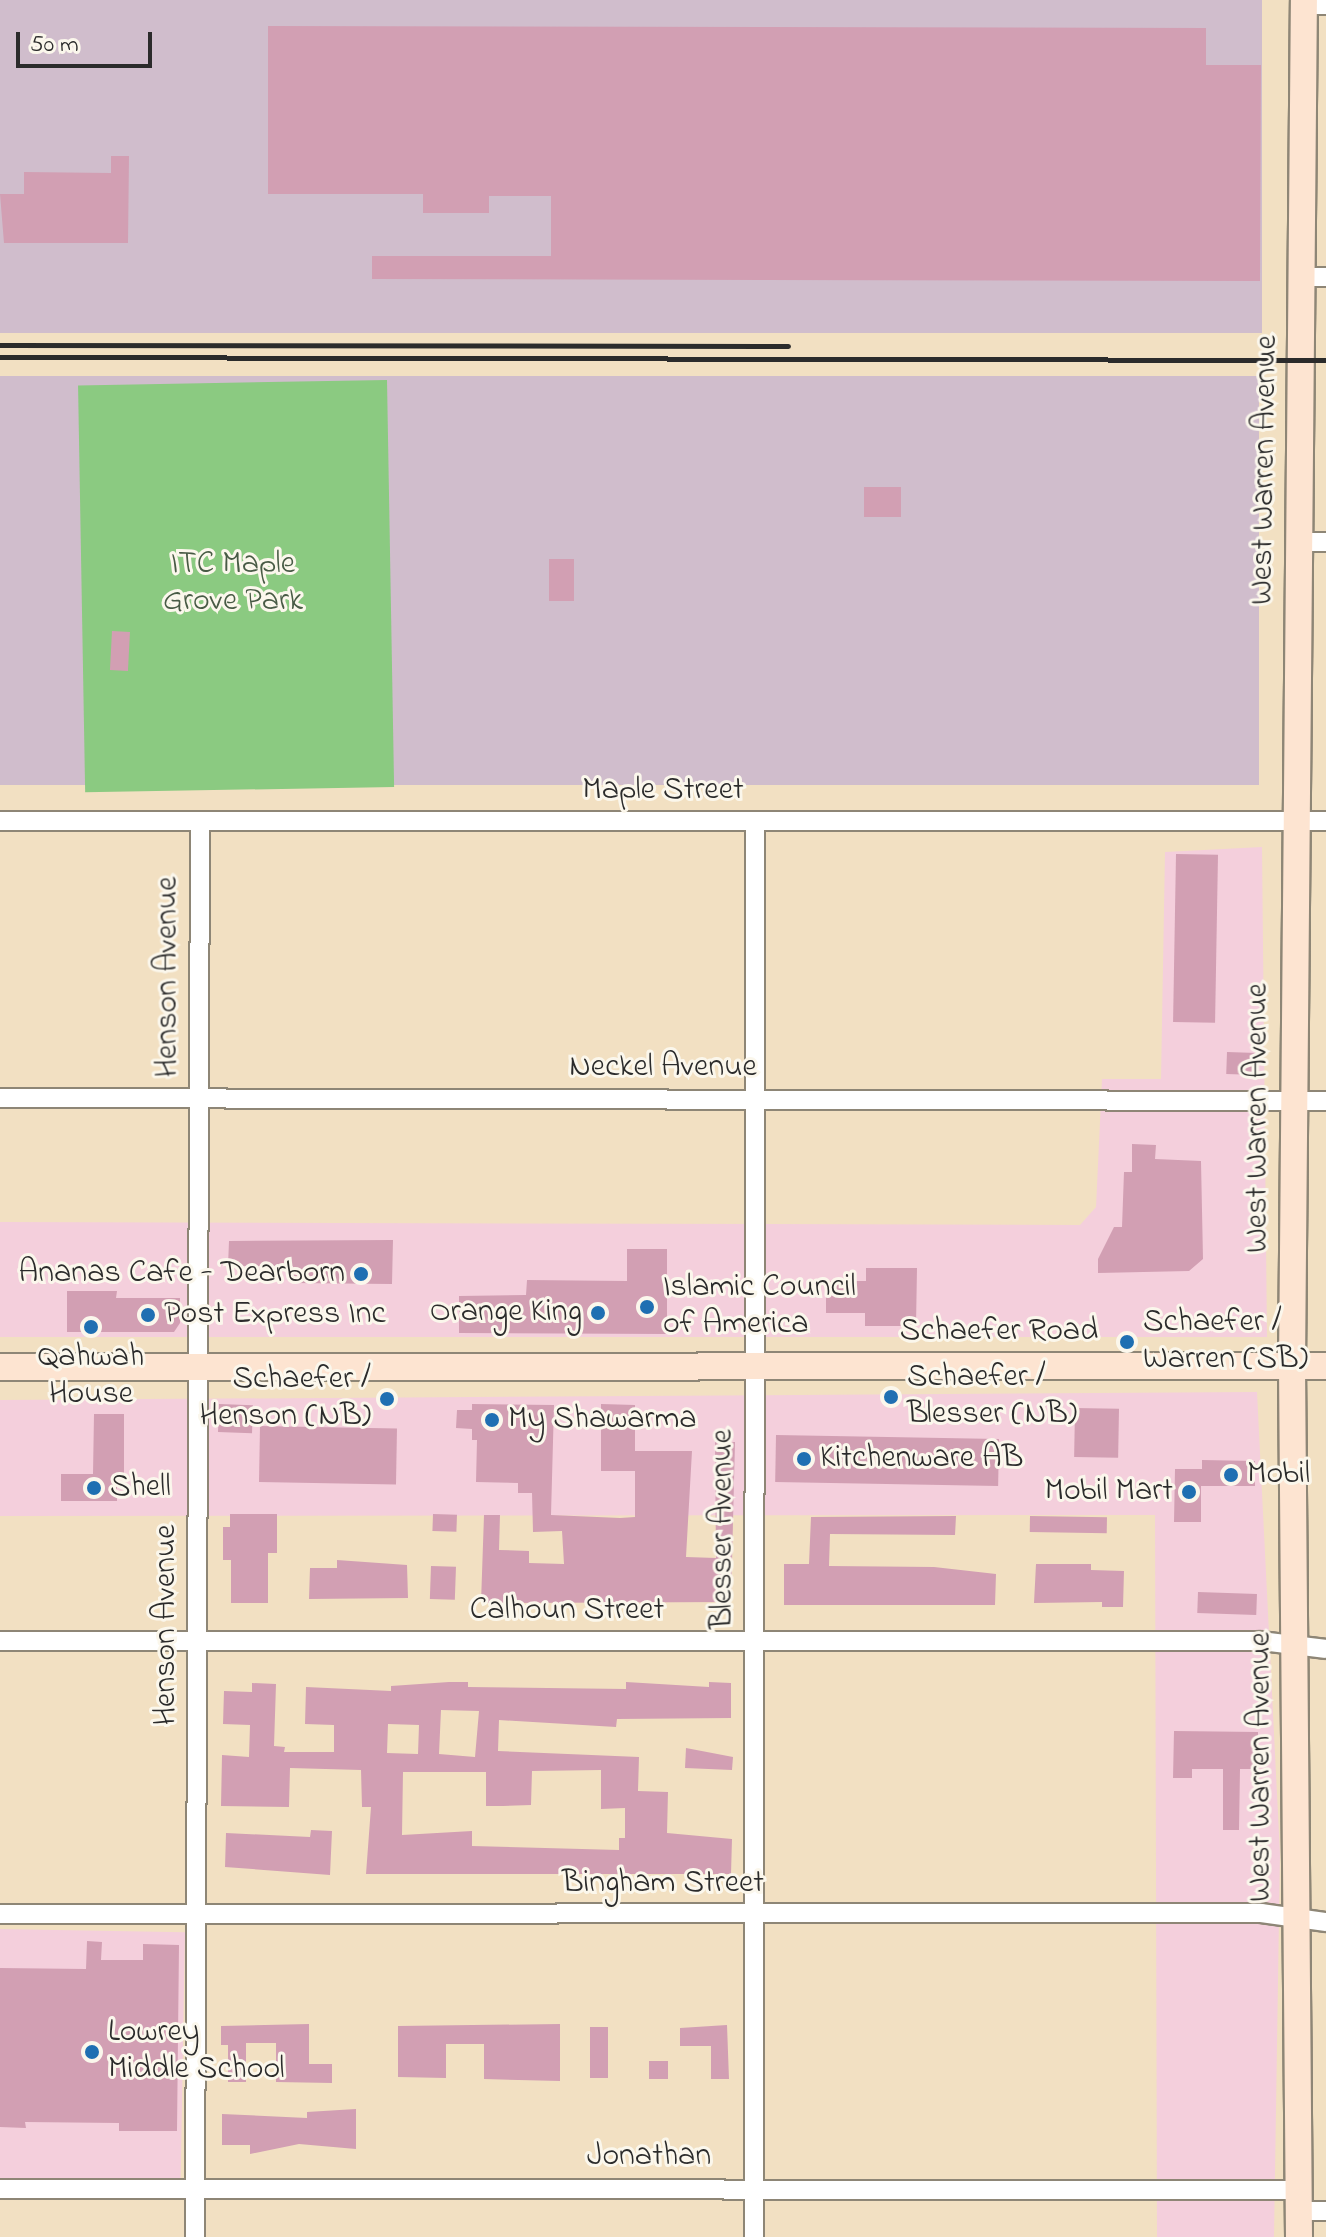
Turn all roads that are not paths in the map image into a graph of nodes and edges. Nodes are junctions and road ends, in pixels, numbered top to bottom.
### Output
1 (1311, 3) edge
2 (1314, 277) edge
3 (1298, 542) junction
4 (1326, 542) edge
5 (0, 821) edge
6 (200, 821) junction
7 (755, 821) junction
8 (1294, 821) junction
9 (1326, 821) edge
10 (0, 1098) edge
11 (199, 1098) junction
12 (754, 1098) junction
13 (1293, 1099) junction
14 (1326, 1101) edge
15 (754, 1366) junction
16 (1292, 1366) junction
17 (1326, 1366) edge
18 (0, 1367) edge
19 (197, 1367) junction
20 (0, 1641) edge
21 (198, 1641) junction
22 (754, 1642) junction
23 (1296, 1645) junction
24 (1326, 1649) edge
25 (0, 1914) edge
26 (198, 1914) junction
27 (754, 1914) junction
28 (1296, 1917) junction
29 (1326, 1922) edge
30 (754, 2186) junction
31 (0, 2189) edge
32 (196, 2189) junction
33 (1326, 2211) edge
34 (1298, 2213) edge
35 (195, 2237) edge
36 (754, 2237) edge

1 - 2 main road, West Warren Avenue
2 - 3 main road, West Warren Avenue
3 - 4 street
3 - 8 main road, West Warren Avenue
5 - 6 street, Maple Street
6 - 7 street, Maple Street
6 - 11 street, Henson Avenue
7 - 8 street, Maple Street
7 - 12 street, Blesser Avenue
8 - 9 street, Maple Street
8 - 13 main road, West Warren Avenue
10 - 11 street, Neckel Avenue
11 - 12 street, Neckel Avenue
11 - 19 street, Henson Avenue
12 - 13 street, Neckel Avenue
12 - 15 street, Blesser Avenue
13 - 14 street, Neckel Avenue
13 - 16 main road, West Warren Avenue
15 - 16 main road, Schaefer Road
15 - 19 main road, Schaefer Road
15 - 22 street, Blesser Avenue
16 - 17 main road, Schaefer Road
16 - 23 main road, West Warren Avenue
18 - 19 main road, Schaefer Road
19 - 21 street, Henson Avenue
20 - 21 street, Calhoun Street
21 - 22 street, Calhoun Street
21 - 26 street, Henson Avenue
22 - 23 street, Calhoun Street
22 - 27 street, Blesser Avenue
23 - 24 street, Calhoun Street
23 - 28 main road, West Warren Avenue
25 - 26 street, Bingham Street
26 - 27 street, Bingham Street
26 - 32 street, Henson Avenue
27 - 28 street, Bingham Street
27 - 30 street, Blesser Avenue
28 - 29 street, Bingham Street
28 - 34 main road, West Warren Avenue
30 - 32 street, Jonathan
30 - 34 street, Jonathan
30 - 36 street, Blesser Avenue
31 - 32 street, Jonathan
32 - 35 street, Henson Avenue
33 - 34 street, Jonathan

